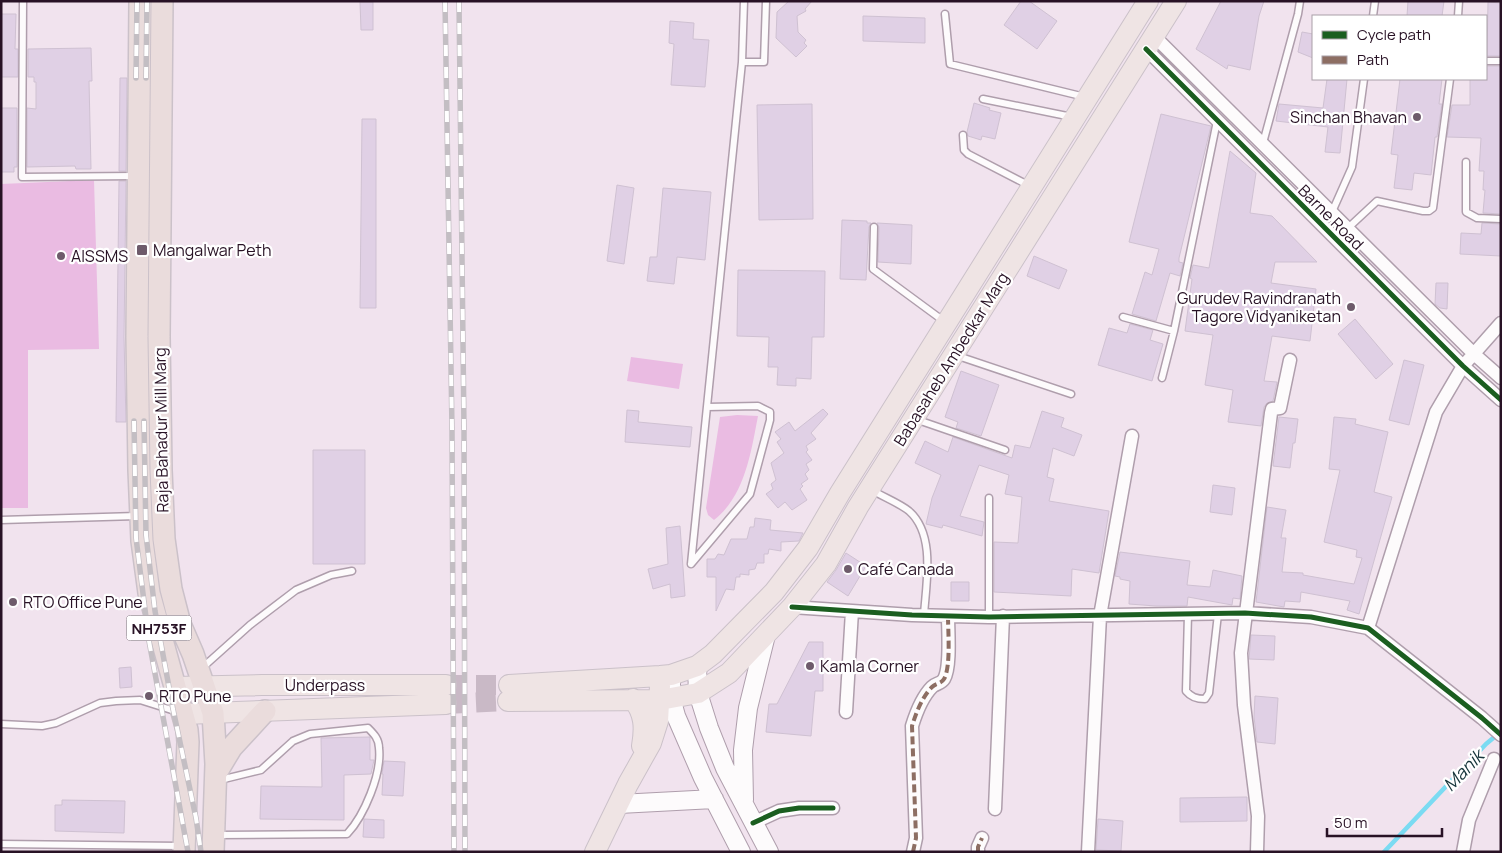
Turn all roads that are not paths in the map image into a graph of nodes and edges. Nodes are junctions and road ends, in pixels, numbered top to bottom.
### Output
1 (23, 1) edge
2 (140, 1) edge
3 (162, 1) edge
4 (744, 1) edge
5 (766, 1) edge
6 (1148, 1) edge
7 (1176, 1) edge
8 (1300, 1) edge
9 (1375, 1) edge
10 (1460, 1) edge
11 (945, 14) dead end
12 (1373, 15) edge
13 (1458, 15) edge
14 (1150, 42) junction
15 (140, 47) junction
16 (162, 48) junction
17 (1487, 61) edge
18 (1501, 61) edge
19 (742, 62) junction
20 (1364, 80) edge
21 (1450, 80) edge
22 (1088, 98) junction
23 (983, 99) dead end
24 (1075, 118) junction
25 (1217, 121) junction
26 (963, 135) dead end
27 (1263, 144) junction
28 (1466, 162) dead end
29 (139, 176) junction
30 (1032, 187) junction
31 (1332, 212) junction
32 (1501, 219) edge
33 (874, 227) dead end
34 (1348, 228) junction
35 (1123, 317) dead end
36 (946, 323) junction
37 (1501, 323) edge
38 (1174, 331) junction
39 (1474, 354) junction
40 (954, 355) junction
41 (1290, 360) dead end
42 (1463, 366) junction
43 (1162, 378) dead end
44 (1501, 378) edge
45 (1071, 394) dead end
46 (1501, 400) edge
47 (707, 407) junction
48 (914, 419) junction
49 (1132, 436) dead end
50 (1005, 450) dead end
51 (870, 489) junction
52 (989, 498) dead end
53 (141, 516) junction
54 (1, 520) edge
55 (352, 571) dead end
56 (792, 607) junction
57 (852, 611) junction
58 (1245, 613) junction
59 (1188, 614) junction
60 (1218, 614) junction
61 (924, 615) junction
62 (948, 616) junction
63 (1003, 616) junction
64 (1100, 616) junction
65 (989, 617) junction
66 (1368, 628) junction
67 (766, 635) junction
68 (697, 666) junction
69 (657, 676) junction
70 (202, 679) junction
71 (176, 688) junction
72 (698, 693) junction
73 (633, 699) junction
74 (669, 705) junction
75 (265, 711) junction
76 (846, 712) dead end
77 (213, 713) junction
78 (184, 714) junction
79 (1, 724) edge
80 (1501, 735) edge
81 (1494, 759) dead end
82 (639, 765) junction
83 (216, 778) junction
84 (714, 799) junction
85 (619, 804) junction
86 (744, 806) junction
87 (832, 808) dead end
88 (995, 809) dead end
89 (753, 823) junction
90 (982, 838) dead end
91 (1, 844) edge
92 (213, 844) edge
93 (184, 849) edge
94 (595, 852) edge
95 (741, 852) edge
96 (769, 852) edge
97 (913, 852) edge
98 (978, 852) edge
99 (1088, 852) edge
100 (1257, 852) edge
101 (1463, 852) edge

1 - 29 lane
2 - 15 highway, Raja Bahadur Mill Marg / NH753F
3 - 16 highway, Raja Bahadur Mill Marg / NH753F
4 - 19 lane
5 - 19 lane
6 - 22 main road, Babasaheb Ambedkar Marg
7 - 14 main road, Babasaheb Ambedkar Marg
8 - 27 lane
9 - 12 lane
10 - 13 lane
11 - 22 lane
14 - 25 street, Barne Road
14 - 27 street, Barne Road
14 - 40 main road, Babasaheb Ambedkar Marg
15 - 16 highway
15 - 29 highway, Raja Bahadur Mill Marg / NH753F
16 - 70 highway, Raja Bahadur Mill Marg / NH753F
17 - 18 lane
19 - 47 lane
20 - 31 lane
21 - 34 lane
22 - 24 main road, Babasaheb Ambedkar Marg
23 - 24 lane
24 - 30 main road, Babasaheb Ambedkar Marg
25 - 38 lane
25 - 42 street, Barne Road
26 - 30 lane
27 - 31 street, Barne Road
28 - 32 lane
29 - 53 highway, Raja Bahadur Mill Marg / NH753F
30 - 36 main road, Babasaheb Ambedkar Marg
31 - 34 street, Barne Road
33 - 36 lane
34 - 39 street, Barne Road
35 - 38 lane
36 - 68 main road, Babasaheb Ambedkar Marg
37 - 39 street
38 - 43 lane
39 - 42 street
39 - 44 street, Barne Road
40 - 45 lane
40 - 48 main road, Babasaheb Ambedkar Marg
41 - 58 street
42 - 46 street, Barne Road
42 - 66 street
47 - 47 lane
48 - 50 lane
48 - 51 main road, Babasaheb Ambedkar Marg
49 - 64 street
51 - 56 main road, Babasaheb Ambedkar Marg
51 - 61 lane
52 - 65 lane
53 - 54 lane
53 - 71 highway, Raja Bahadur Mill Marg / NH753F
55 - 70 lane
56 - 57 street
56 - 67 main road, Babasaheb Ambedkar Marg
57 - 61 street
57 - 76 street
58 - 60 street
58 - 66 street
58 - 100 street
59 - 60 street
59 - 60 lane
59 - 64 street
61 - 62 street
62 - 65 street
62 - 97 street
63 - 64 street
63 - 65 street
63 - 88 street
64 - 99 street
66 - 80 street
67 - 72 main road, Babasaheb Ambedkar Marg
67 - 86 main road
68 - 69 main road, Babasaheb Ambedkar Marg
68 - 72 main road
69 - 73 main road
69 - 74 main road
70 - 71 main road, Underpass
70 - 75 main road, Underpass
70 - 77 highway, Raja Bahadur Mill Marg / NH753F
71 - 78 highway, Raja Bahadur Mill Marg / NH753F
72 - 74 main road
72 - 86 main road
73 - 74 main road
73 - 82 main road
74 - 82 main road
74 - 84 main road
75 - 77 main road, Underpass
75 - 83 highway
77 - 78 main road, Underpass
77 - 83 highway, Raja Bahadur Mill Marg / NH753F
78 - 79 lane
78 - 93 highway, Raja Bahadur Mill Marg / NH753F
81 - 101 street
82 - 85 main road
83 - 92 highway, Raja Bahadur Mill Marg / NH753F
83 - 92 lane
84 - 85 main road
84 - 95 main road
85 - 94 main road
86 - 89 main road
87 - 89 street
89 - 96 main road
90 - 98 street
91 - 93 lane

